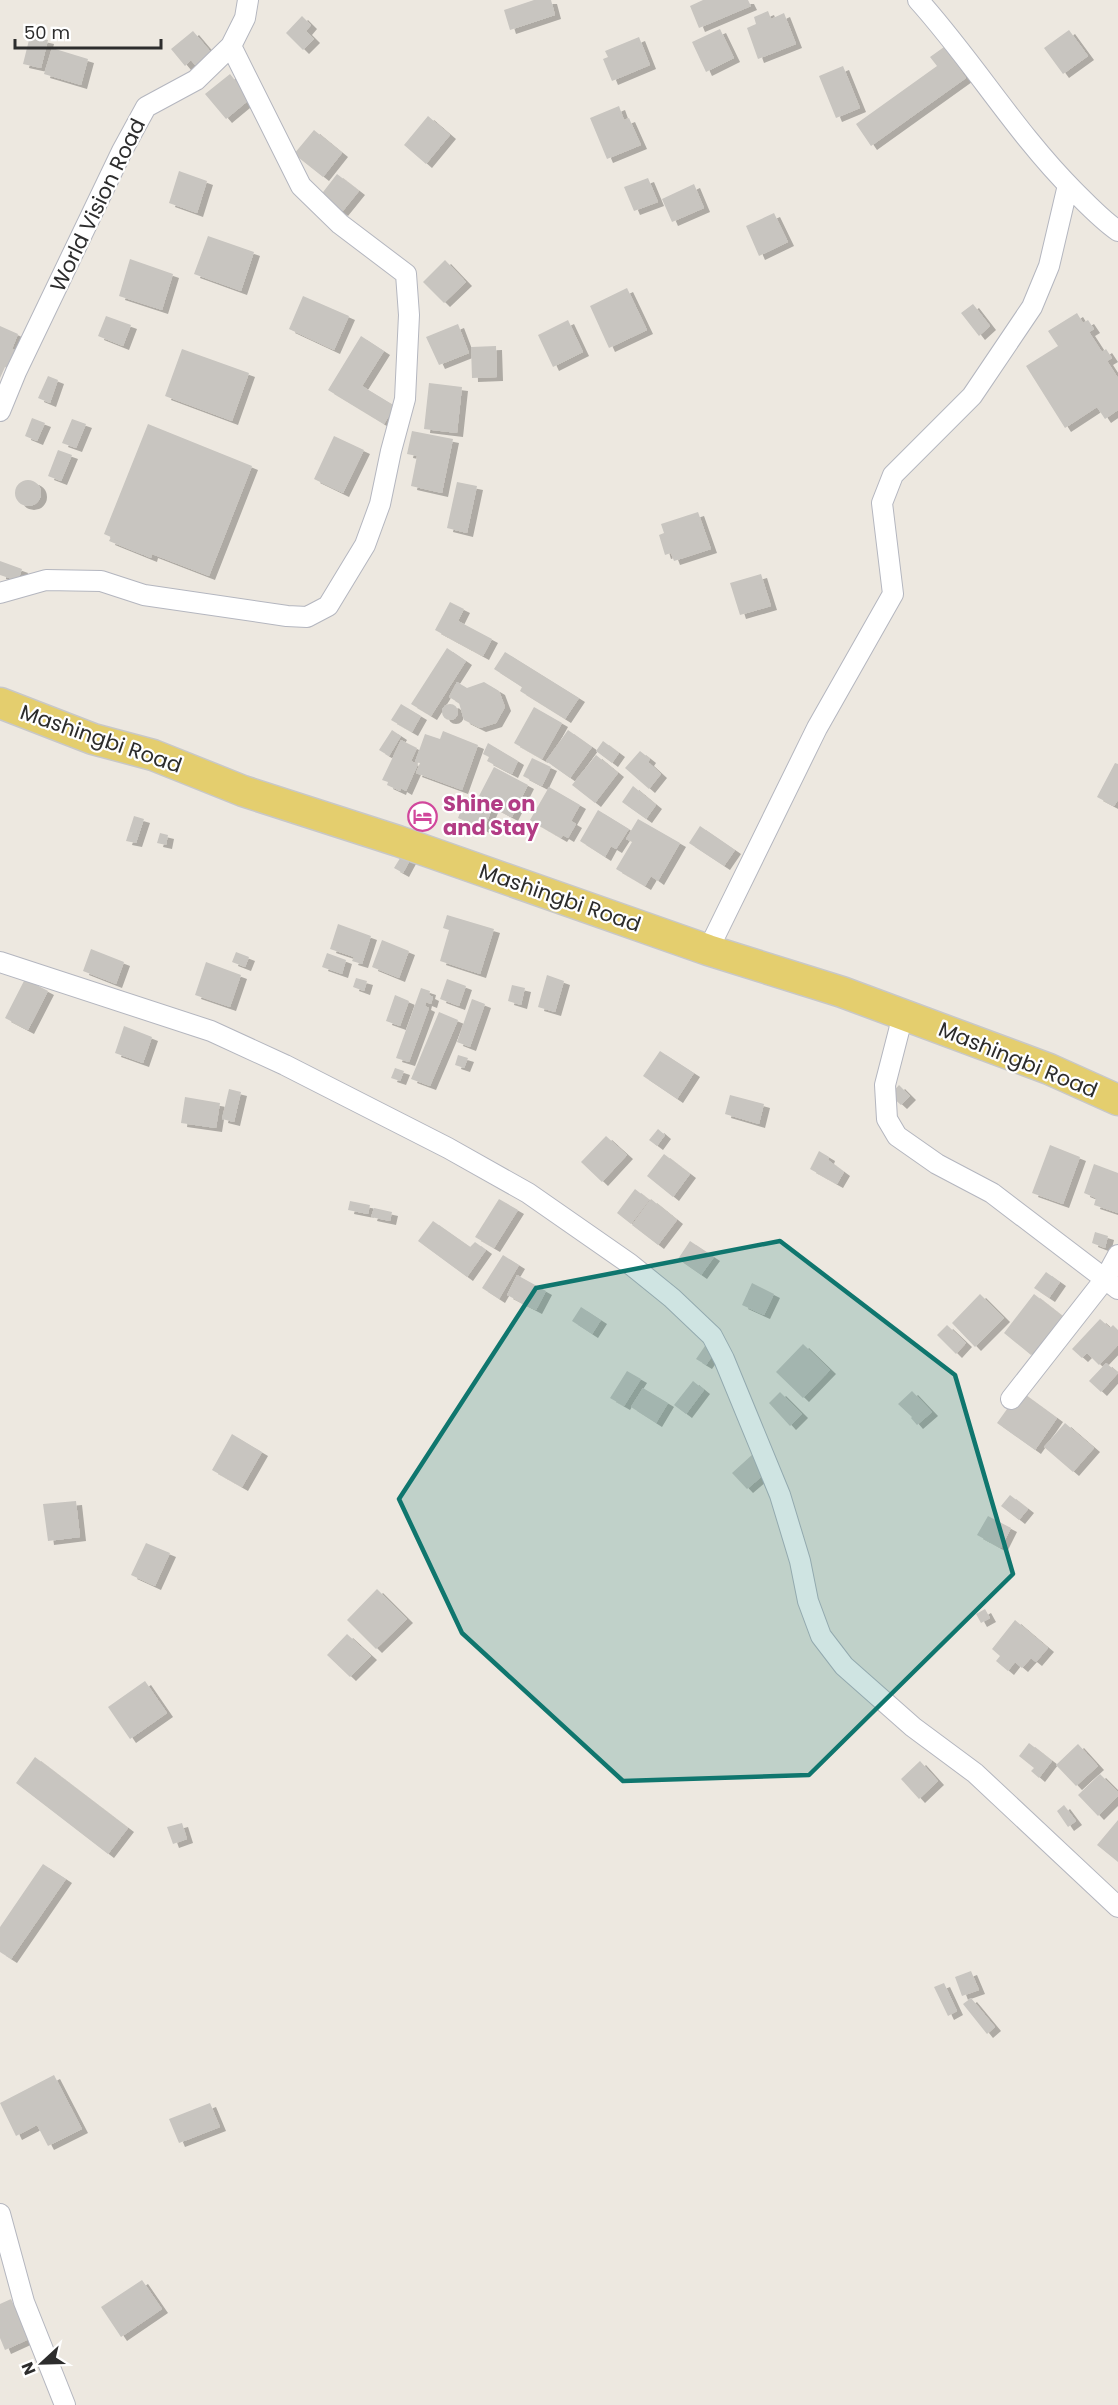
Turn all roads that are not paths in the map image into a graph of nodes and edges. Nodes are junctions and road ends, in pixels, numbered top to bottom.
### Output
1 (248, 0) edge
2 (918, 0) edge
3 (231, 46) junction
4 (1068, 185) junction
5 (1118, 231) edge
6 (0, 411) edge
7 (0, 593) edge
8 (0, 703) edge
9 (708, 950) junction
10 (0, 962) edge
11 (903, 1015) junction
12 (1118, 1100) edge
13 (1118, 1255) edge
14 (1112, 1284) edge
15 (1011, 1399) dead end
16 (1118, 1907) edge
17 (0, 2214) edge
18 (65, 2405) edge

1 - 3 street, World Vision Road
2 - 4 street
3 - 6 street, World Vision Road
3 - 7 street
4 - 5 street
4 - 9 street
8 - 9 main road, Mashingbi Road
9 - 11 main road, Mashingbi Road
10 - 16 street
11 - 12 main road, Mashingbi Road
11 - 14 street
13 - 14 street
14 - 15 street
17 - 18 street

